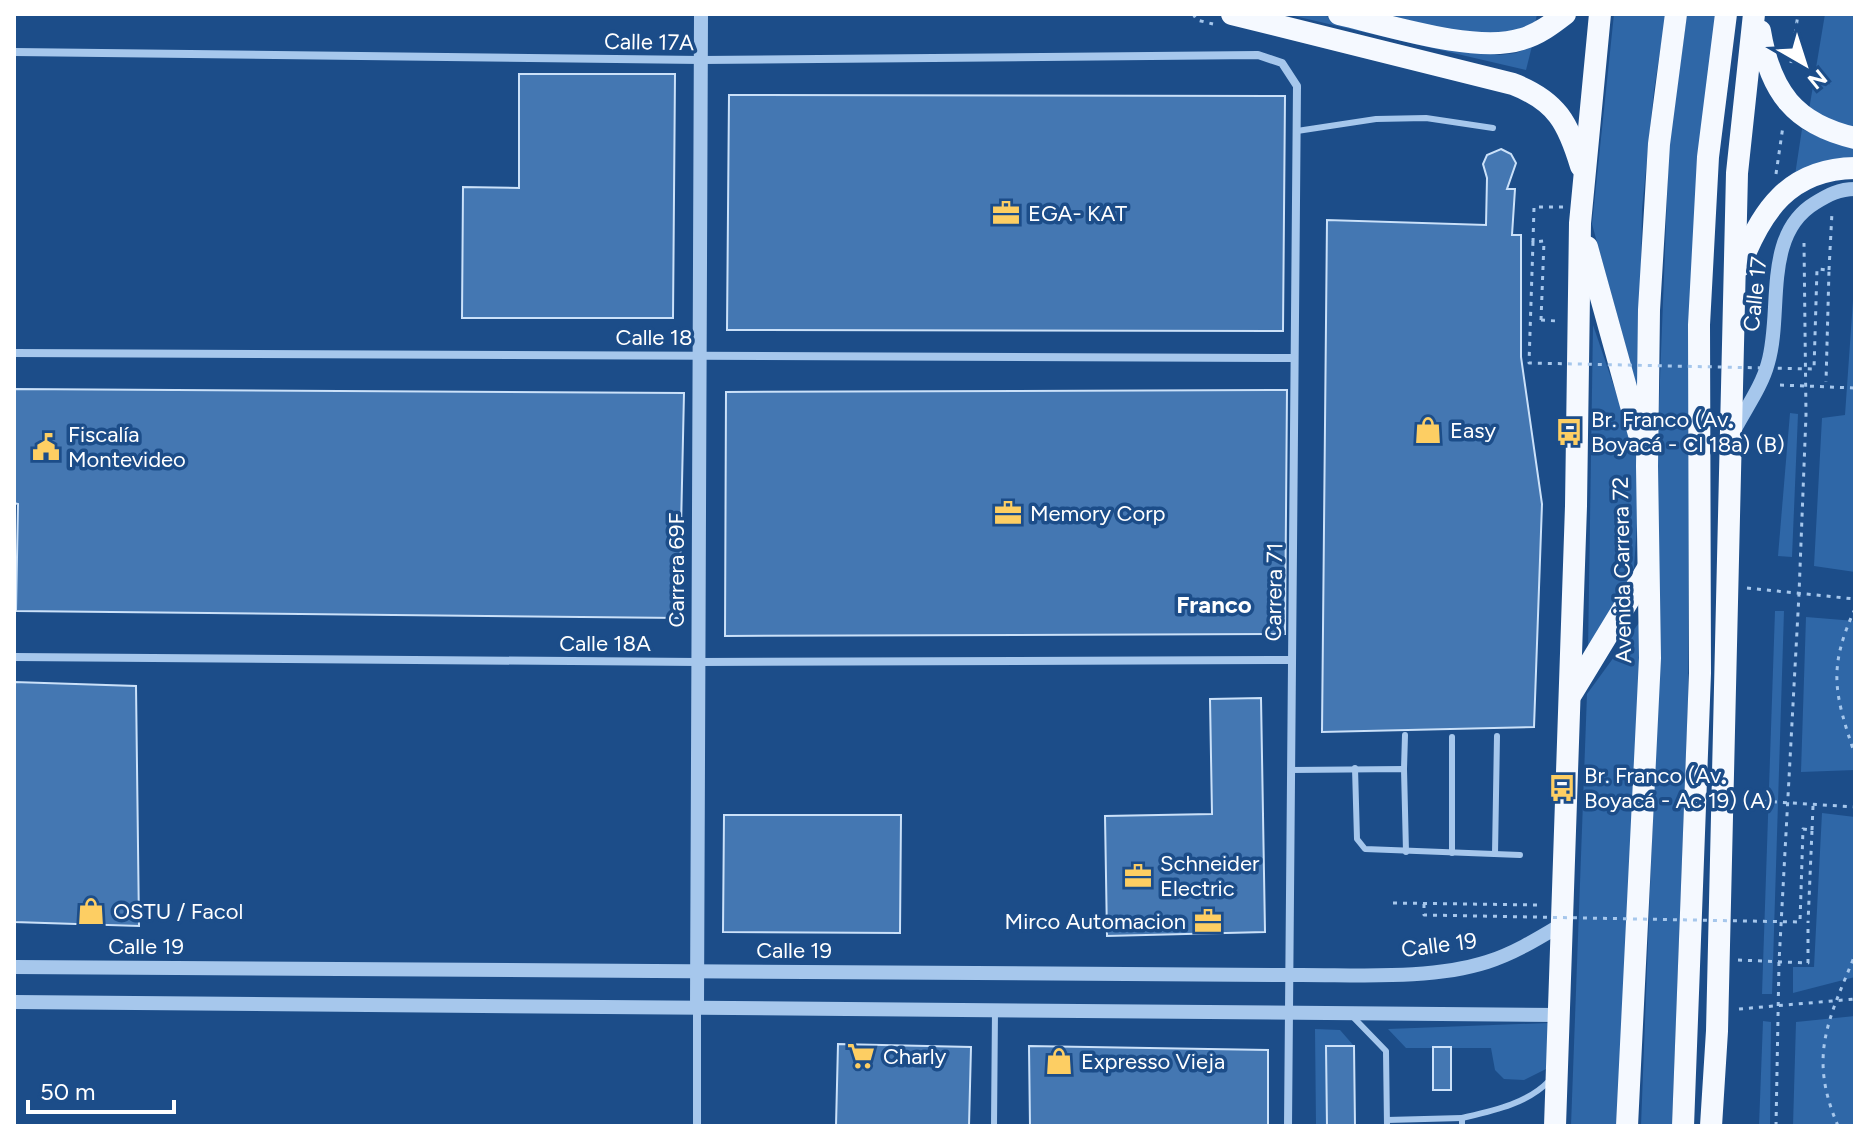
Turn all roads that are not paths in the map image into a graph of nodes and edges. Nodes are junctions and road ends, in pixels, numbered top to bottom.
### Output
1 (701, 14) edge
2 (1232, 14) edge
3 (1339, 14) edge
4 (1565, 14) edge
5 (1600, 14) edge
6 (1676, 14) edge
7 (1726, 14) edge
8 (1756, 14) edge
9 (14, 52) edge
10 (701, 60) junction
11 (1282, 63) joint
12 (1493, 128) dead end
13 (1297, 131) junction
14 (1855, 138) edge
15 (1855, 168) edge
16 (1584, 175) junction
17 (1855, 189) edge
18 (1580, 216) junction
19 (1734, 282) junction
20 (14, 353) edge
21 (699, 356) junction
22 (1294, 358) junction
23 (1731, 436) junction
24 (1647, 466) junction
25 (1698, 541) junction
26 (1649, 567) junction
27 (1726, 630) junction
28 (14, 657) edge
29 (1292, 660) junction
30 (698, 662) junction
31 (1570, 696) junction
32 (1405, 735) dead end
33 (1497, 736) dead end
34 (1452, 737) dead end
35 (1355, 768) junction
36 (1404, 769) junction
37 (1291, 770) junction
38 (1406, 852) junction
39 (1452, 853) junction
40 (1495, 854) junction
41 (1520, 855) dead end
42 (1564, 914) junction
43 (14, 967) edge
44 (697, 972) junction
45 (1289, 975) junction
46 (14, 1002) edge
47 (697, 1008) junction
48 (995, 1010) junction
49 (1289, 1012) junction
50 (1350, 1013) junction
51 (1559, 1015) junction
52 (1557, 1072) junction
53 (1714, 1121) edge
54 (1462, 1122) edge
55 (1387, 1123) edge
56 (697, 1126) edge
57 (994, 1126) edge
58 (1288, 1126) edge
59 (1555, 1126) edge
60 (1627, 1126) edge
61 (1683, 1126) edge

1 - 10 street, Carrera 69F
2 - 16 highway
3 - 4 highway
5 - 16 highway, Avenida Carrera 72
6 - 24 highway, Avenida Carrera 72
7 - 25 highway
8 - 14 highway
8 - 19 highway
9 - 10 street, Calle 17A
10 - 11 street, Calle 17A
10 - 21 street, Carrera 69F
11 - 13 street, Carrera 71
12 - 13 lane
13 - 22 street, Carrera 71
15 - 19 highway
16 - 18 highway, Avenida Carrera 72
17 - 23 street, Calle 17
18 - 24 highway
18 - 31 highway, Avenida Carrera 72
19 - 23 highway
20 - 21 street, Calle 18
21 - 22 street, Calle 18
21 - 30 street, Carrera 69F
22 - 29 street, Carrera 71
23 - 27 highway
24 - 26 highway, Avenida Carrera 72
25 - 27 highway
25 - 61 highway
26 - 31 highway
26 - 60 highway, Avenida Carrera 72
27 - 53 highway
28 - 30 street, Calle 18A
29 - 30 street, Calle 18A
29 - 37 street, Carrera 71
30 - 44 street, Carrera 69F
31 - 42 highway, Avenida Carrera 72
32 - 36 lane
33 - 40 lane
34 - 39 lane
35 - 36 lane
35 - 37 lane
35 - 38 lane
36 - 38 lane
37 - 45 street, Carrera 71
38 - 39 lane
39 - 40 lane
40 - 41 lane
42 - 45 street, Calle 19
42 - 51 highway, Avenida Carrera 72
43 - 44 street, Calle 19
44 - 45 street, Calle 19
44 - 47 street, Carrera 69F
45 - 49 street, Carrera 71
46 - 47 street
47 - 48 street
47 - 56 street, Carrera 69F
48 - 49 street
48 - 57 lane
49 - 50 street
49 - 58 street, Carrera 71
50 - 51 street
50 - 55 lane
51 - 52 highway, Avenida Carrera 72
52 - 54 lane
52 - 59 highway, Avenida Carrera 72
54 - 55 lane

